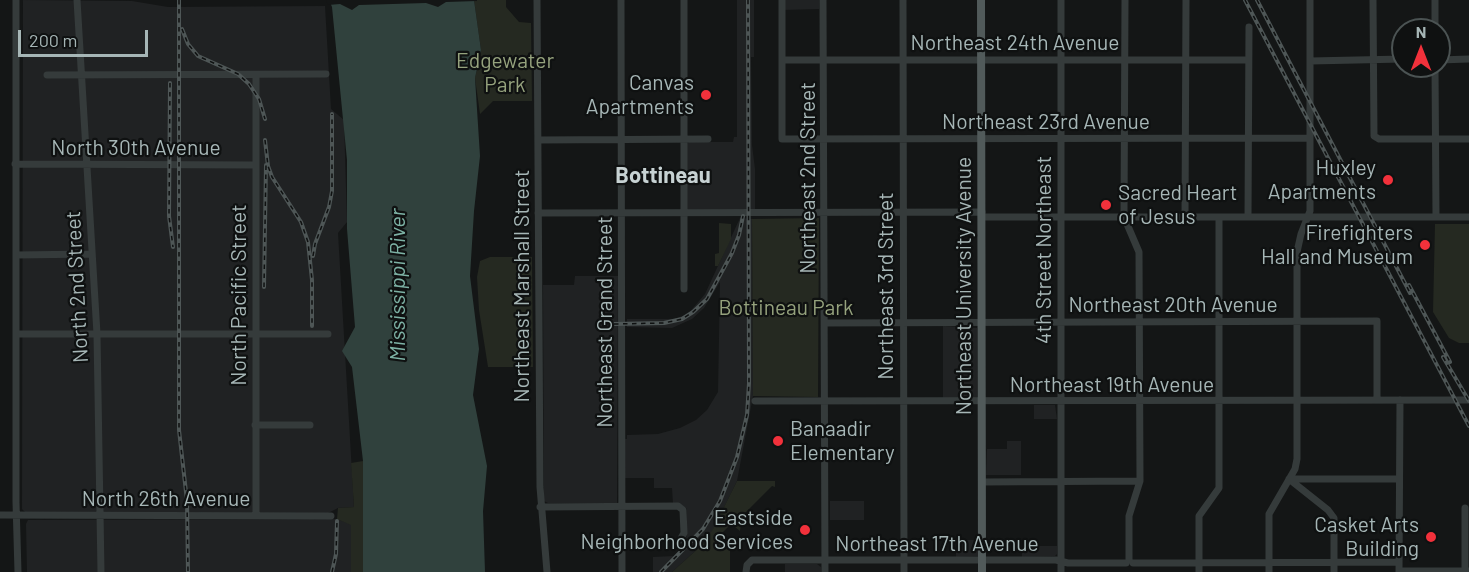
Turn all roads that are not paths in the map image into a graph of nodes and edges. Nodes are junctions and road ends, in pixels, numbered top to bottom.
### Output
1 (16, 0) edge
2 (77, 0) edge
3 (537, 0) edge
4 (621, 0) edge
5 (684, 0) edge
6 (782, 0) edge
7 (823, 0) edge
8 (903, 0) edge
9 (981, 0) edge
10 (1061, 0) edge
11 (1125, 0) edge
12 (1186, 0) edge
13 (1310, 0) edge
14 (1373, 0) edge
15 (1435, 0) edge
16 (1435, 18) edge
17 (1249, 27) dead end
18 (902, 59) junction
19 (981, 59) junction
20 (1061, 59) junction
21 (1373, 59) junction
22 (1469, 59) edge
23 (782, 60) junction
24 (824, 60) junction
25 (1124, 60) junction
26 (1186, 60) junction
27 (1248, 60) junction
28 (1391, 60) edge
29 (1451, 60) edge
30 (1310, 61) junction
31 (326, 74) dead end
32 (47, 75) dead end
33 (82, 75) junction
34 (256, 75) junction
35 (1435, 78) edge
36 (824, 138) junction
37 (903, 138) junction
38 (981, 138) junction
39 (1061, 138) junction
40 (1310, 138) junction
41 (1469, 138) edge
42 (621, 139) junction
43 (683, 139) junction
44 (1124, 139) junction
45 (1186, 139) junction
46 (1248, 139) junction
47 (1436, 139) junction
48 (538, 140) junction
49 (708, 140) dead end
50 (15, 164) junction
51 (87, 164) junction
52 (256, 165) junction
53 (621, 212) junction
54 (684, 212) junction
55 (824, 212) junction
56 (902, 212) junction
57 (538, 213) junction
58 (982, 214) junction
59 (1060, 217) junction
60 (1124, 217) junction
61 (1308, 217) junction
62 (1469, 217) edge
63 (1185, 218) junction
64 (1219, 218) junction
65 (1248, 218) junction
66 (1436, 218) junction
67 (92, 254) junction
68 (16, 255) junction
69 (684, 289) dead end
70 (1297, 321) junction
71 (903, 322) junction
72 (1061, 322) junction
73 (1140, 322) junction
74 (1219, 322) junction
75 (825, 323) junction
76 (982, 323) junction
77 (256, 333) junction
78 (16, 334) junction
79 (97, 334) junction
80 (328, 334) dead end
81 (1377, 400) junction
82 (1400, 400) junction
83 (1469, 400) edge
84 (755, 401) dead end
85 (1140, 401) junction
86 (1219, 401) junction
87 (1298, 401) junction
88 (825, 402) junction
89 (903, 402) junction
90 (982, 402) junction
91 (1061, 402) junction
92 (310, 425) dead end
93 (255, 426) junction
94 (1399, 478) junction
95 (1289, 479) junction
96 (982, 482) junction
97 (1061, 482) junction
98 (1140, 482) junction
99 (540, 507) junction
100 (622, 507) junction
101 (1465, 508) dead end
102 (1, 515) edge
103 (17, 515) junction
104 (99, 515) junction
105 (256, 516) junction
106 (331, 516) dead end
107 (680, 540) dead end
108 (825, 560) junction
109 (904, 560) junction
110 (982, 560) junction
111 (1061, 561) junction
112 (1399, 562) junction
113 (1199, 563) junction
114 (1268, 563) junction
115 (1334, 563) junction
116 (1129, 565) edge
117 (18, 572) edge
118 (100, 572) edge
119 (547, 572) edge
120 (622, 572) edge
121 (746, 572) edge
122 (825, 572) edge
123 (904, 572) edge
124 (982, 572) edge
125 (1061, 572) edge
126 (1199, 572) edge
127 (1269, 572) edge
128 (1334, 572) edge
129 (1399, 572) edge
130 (1466, 572) edge

1 - 50 street
2 - 33 street, North 2nd Street
3 - 48 street, Northeast Marshall Street
4 - 42 street, Northeast Grand Street
5 - 43 street
6 - 23 street
7 - 24 street, Northeast 2nd Street
8 - 18 street, Northeast 3rd Street
9 - 19 main road, Northeast University Avenue
10 - 20 street, 4th Street Northeast
11 - 25 street
12 - 26 street
13 - 30 street
14 - 21 street
15 - 16 street
17 - 27 street
18 - 19 street, Northeast 24th Avenue
18 - 24 street, Northeast 24th Avenue
18 - 37 street, Northeast 3rd Street
19 - 20 street, Northeast 24th Avenue
19 - 38 main road, Northeast University Avenue
20 - 25 street, Northeast 24th Avenue
20 - 39 street, 4th Street Northeast
21 - 28 street
21 - 30 street
21 - 47 street
22 - 29 street
23 - 24 street, Northeast 24th Avenue
23 - 36 street, Northeast 23rd Avenue
24 - 36 street, Northeast 2nd Street
25 - 26 street, Northeast 24th Avenue
25 - 44 street
26 - 27 street, Northeast 24th Avenue
26 - 45 street
27 - 46 street
30 - 40 street
31 - 34 street
32 - 33 street
33 - 34 street
33 - 51 street, North 2nd Street
34 - 52 street, North Pacific Street
35 - 47 street
36 - 37 street, Northeast 23rd Avenue
36 - 55 street, Northeast 2nd Street
37 - 38 street, Northeast 23rd Avenue
37 - 56 street, Northeast 3rd Street
38 - 39 street, Northeast 23rd Avenue
38 - 58 main road, Northeast University Avenue
39 - 44 street, Northeast 23rd Avenue
39 - 59 street, 4th Street Northeast
40 - 46 street, Northeast 23rd Avenue
40 - 61 street
41 - 47 street
42 - 43 street
42 - 48 street
42 - 53 street, Northeast Grand Street
43 - 49 street
43 - 54 street
44 - 45 street, Northeast 23rd Avenue
44 - 60 street
45 - 46 street, Northeast 23rd Avenue
45 - 63 street
46 - 65 street
47 - 66 street
48 - 57 street, Northeast Marshall Street
50 - 51 street, North 30th Avenue
50 - 68 street
51 - 52 street, North 30th Avenue
51 - 67 street, North 2nd Street
52 - 77 street, North Pacific Street
53 - 54 street
53 - 57 street
53 - 100 street, Northeast Grand Street
54 - 55 street
54 - 69 street
55 - 56 street
55 - 75 street, Northeast 2nd Street
56 - 58 street
56 - 71 street, Northeast 3rd Street
57 - 99 street, Northeast Marshall Street
58 - 59 street
58 - 76 main road, Northeast University Avenue
59 - 60 street
59 - 72 street, 4th Street Northeast
60 - 63 street
60 - 73 street
61 - 65 street
61 - 66 street
61 - 70 street
62 - 66 street
63 - 64 street
64 - 65 street
64 - 74 street
67 - 68 street
67 - 79 street, North 2nd Street
68 - 78 street
70 - 74 street, Northeast 20th Avenue
70 - 81 street, Northeast 20th Avenue
70 - 87 street
71 - 75 street, Northeast 20th Avenue
71 - 76 street, Northeast 20th Avenue
71 - 89 street, Northeast 3rd Street
72 - 73 street, Northeast 20th Avenue
72 - 76 street, Northeast 20th Avenue
72 - 91 street, 4th Street Northeast
73 - 74 street, Northeast 20th Avenue
73 - 85 street
74 - 86 street
75 - 88 street, Northeast 2nd Street
76 - 90 main road, Northeast University Avenue
77 - 79 street
77 - 80 street
77 - 93 street, North Pacific Street
78 - 79 street
78 - 103 street
79 - 104 street, North 2nd Street
81 - 82 street, Northeast 19th Avenue
81 - 87 street, Northeast 19th Avenue
82 - 83 street, Northeast 19th Avenue
82 - 94 street
84 - 88 street, Northeast 19th Avenue
85 - 86 street, Northeast 19th Avenue
85 - 91 street, Northeast 19th Avenue
85 - 98 street
86 - 87 street, Northeast 19th Avenue
86 - 113 street
87 - 95 street
88 - 89 street, Northeast 19th Avenue
88 - 108 street, Northeast 2nd Street
89 - 90 street, Northeast 19th Avenue
89 - 109 street, Northeast 3rd Street
90 - 91 street, Northeast 19th Avenue
90 - 96 main road, Northeast University Avenue
91 - 97 street, 4th Street Northeast
92 - 93 street
93 - 105 street, North Pacific Street
94 - 95 street
94 - 112 street
95 - 114 street
95 - 115 street
96 - 97 street
96 - 110 main road, Northeast University Avenue
97 - 98 street
97 - 111 street, 4th Street Northeast
98 - 116 street
99 - 100 street
99 - 119 street, Northeast Marshall Street
100 - 107 street
100 - 120 street, Northeast Grand Street
101 - 130 street
102 - 103 street, North 26th Avenue
103 - 104 street, North 26th Avenue
103 - 117 street
104 - 105 street, North 26th Avenue
104 - 118 street, North 2nd Street
105 - 106 street, North 26th Avenue
108 - 109 street, Northeast 17th Avenue
108 - 121 street, Northeast 17th Avenue
108 - 122 street, Northeast 2nd Street
109 - 110 street, Northeast 17th Avenue
109 - 123 street, Northeast 3rd Street
110 - 111 street, Northeast 17th Avenue
110 - 124 main road, Northeast University Avenue
111 - 116 street, Northeast 17th Avenue
111 - 125 street, 4th Street Northeast
112 - 115 street, Northeast 17th Avenue
112 - 129 street
113 - 114 street, Northeast 17th Avenue
113 - 116 street, Northeast 17th Avenue
113 - 126 street
114 - 115 street, Northeast 17th Avenue
114 - 127 street
115 - 128 street
129 - 130 street

